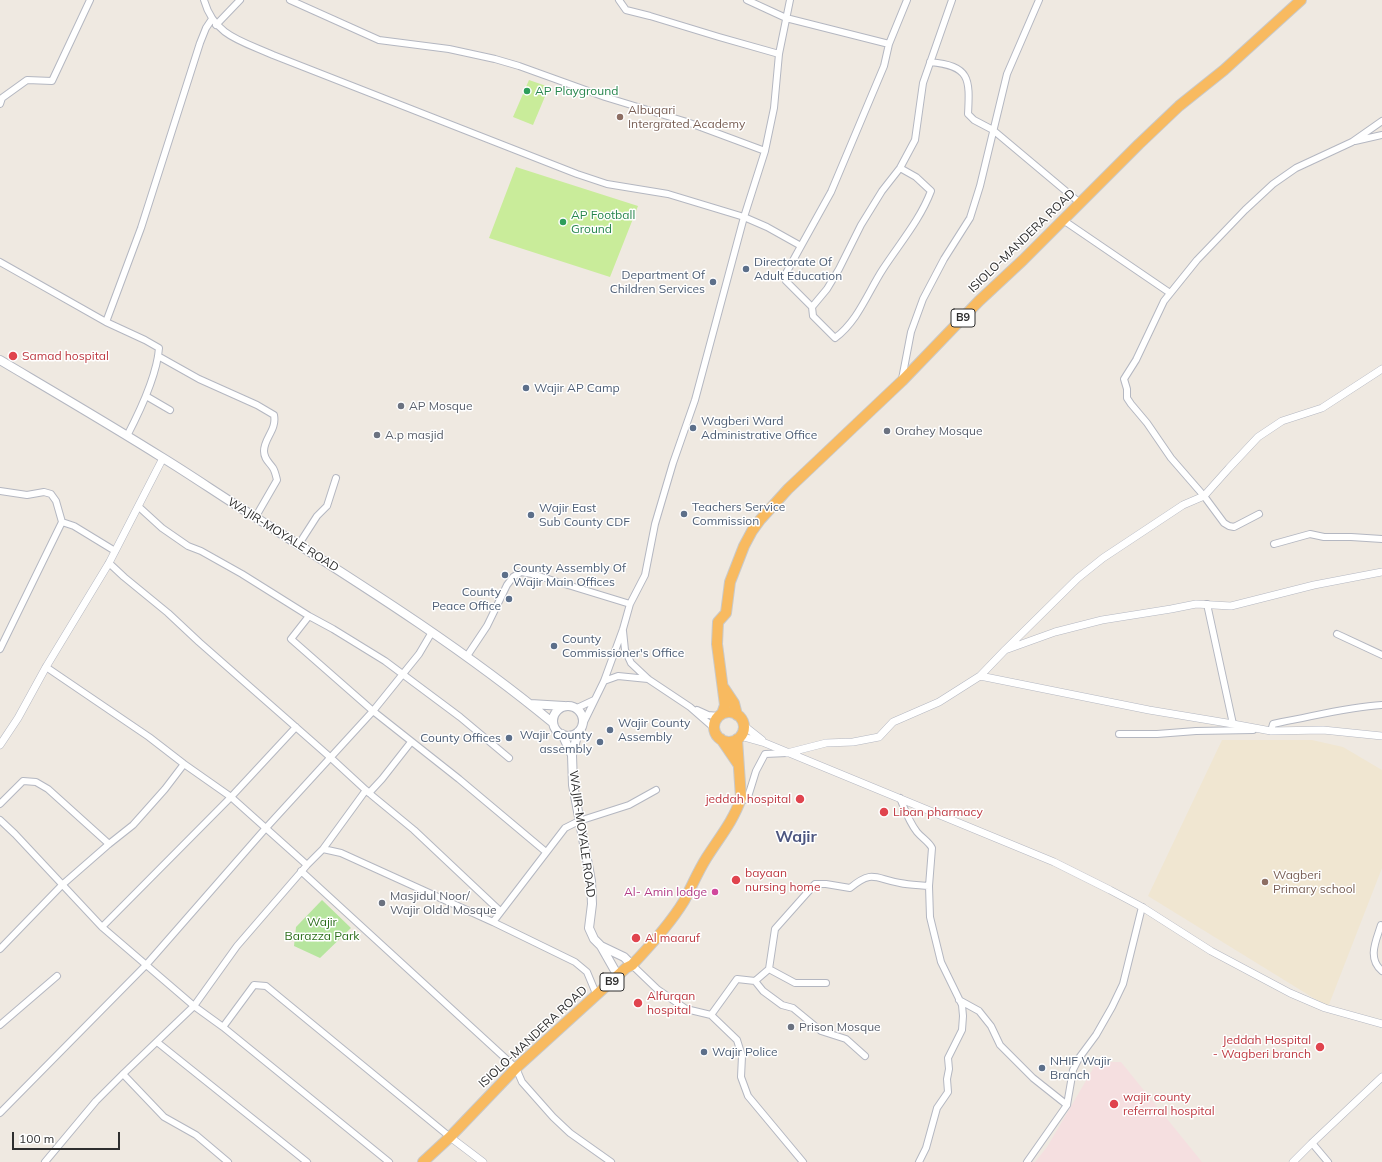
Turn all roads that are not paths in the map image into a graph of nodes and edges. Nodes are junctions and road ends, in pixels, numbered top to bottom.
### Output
1 (90, 0) edge
2 (204, 0) edge
3 (240, 0) edge
4 (290, 0) edge
5 (619, 0) edge
6 (747, 0) edge
7 (790, 0) edge
8 (907, 0) edge
9 (952, 0) edge
10 (1039, 0) edge
11 (1301, 0) edge
12 (786, 18) junction
13 (212, 19) junction
14 (216, 25) junction
15 (889, 44) junction
16 (778, 54) junction
17 (930, 62) junction
18 (0, 104) edge
19 (1382, 121) edge
20 (993, 130) junction
21 (1382, 135) edge
22 (1352, 142) junction
23 (765, 151) junction
24 (900, 168) junction
25 (1080, 203) junction
26 (744, 218) junction
27 (1063, 220) junction
28 (801, 246) junction
29 (0, 262) edge
30 (1170, 293) junction
31 (812, 307) junction
32 (106, 322) junction
33 (158, 356) junction
34 (0, 360) edge
35 (1382, 369) edge
36 (902, 381) junction
37 (146, 396) junction
38 (170, 410) dead end
39 (127, 436) junction
40 (163, 458) junction
41 (336, 478) dead end
42 (0, 491) edge
43 (1204, 496) junction
44 (139, 507) junction
45 (1259, 514) dead end
46 (255, 518) junction
47 (62, 522) junction
48 (1382, 539) edge
49 (299, 544) junction
50 (1274, 544) dead end
51 (115, 551) junction
52 (109, 564) junction
53 (1382, 572) edge
54 (630, 604) junction
55 (1207, 604) junction
56 (309, 616) junction
57 (623, 629) junction
58 (432, 632) junction
59 (1337, 634) dead end
60 (0, 649) edge
61 (1005, 650) junction
62 (1382, 654) edge
63 (467, 656) junction
64 (46, 667) junction
65 (403, 675) junction
66 (980, 676) junction
67 (648, 679) junction
68 (604, 681) junction
69 (723, 686) junction
70 (594, 700) junction
71 (530, 704) junction
72 (1382, 705) edge
73 (564, 706) junction
74 (690, 707) junction
75 (577, 708) junction
76 (374, 711) junction
77 (720, 715) junction
78 (737, 715) junction
79 (553, 724) junction
80 (583, 724) junction
81 (743, 724) junction
82 (1234, 724) junction
83 (296, 727) junction
84 (714, 728) junction
85 (1270, 731) junction
86 (578, 732) junction
87 (562, 734) junction
88 (1119, 734) dead end
89 (1382, 736) edge
90 (739, 737) junction
91 (721, 739) junction
92 (412, 742) junction
93 (765, 743) junction
94 (0, 745) edge
95 (787, 753) junction
96 (572, 755) junction
97 (331, 758) junction
98 (509, 758) dead end
99 (184, 764) junction
100 (738, 764) junction
101 (656, 790) dead end
102 (367, 791) junction
103 (231, 797) junction
104 (740, 798) junction
105 (900, 798) junction
106 (0, 804) edge
107 (0, 820) edge
108 (579, 821) junction
109 (265, 829) junction
110 (109, 844) junction
111 (323, 849) junction
112 (546, 852) junction
113 (307, 865) junction
114 (301, 871) junction
115 (62, 884) junction
116 (929, 886) junction
117 (1142, 907) junction
118 (500, 911) junction
119 (493, 922) junction
120 (1381, 924) edge
121 (102, 927) junction
122 (601, 946) junction
123 (0, 949) edge
124 (146, 965) junction
125 (632, 965) junction
126 (769, 969) junction
127 (1382, 972) edge
128 (57, 976) dead end
129 (618, 976) junction
130 (755, 981) junction
131 (826, 983) dead end
132 (597, 996) junction
133 (958, 999) junction
134 (194, 1006) junction
135 (711, 1016) junction
136 (1382, 1023) edge
137 (0, 1025) edge
138 (223, 1026) junction
139 (157, 1042) junction
140 (865, 1056) dead end
141 (516, 1068) junction
142 (123, 1074) junction
143 (1382, 1077) edge
144 (1067, 1104) junction
145 (0, 1113) edge
146 (450, 1137) junction
147 (1312, 1142) junction
148 (45, 1162) edge
149 (228, 1162) edge
150 (307, 1162) edge
151 (389, 1162) edge
152 (423, 1162) edge
153 (483, 1162) edge
154 (611, 1162) edge
155 (803, 1162) edge
156 (919, 1162) edge
157 (1027, 1162) edge
158 (1293, 1162) edge
159 (1328, 1162) edge

1 - 18 street
2 - 13 street
3 - 14 street
4 - 23 street
5 - 16 street
6 - 12 street
7 - 12 street
8 - 15 street
9 - 17 street
10 - 20 street
11 - 25 highway, ISIOLO-MANDERA ROAD / B9
12 - 15 street
12 - 16 street
13 - 14 street
13 - 32 street
14 - 26 street
15 - 28 street
16 - 23 street
17 - 20 street
17 - 24 street
19 - 22 street
20 - 25 street
20 - 36 street
21 - 22 street
22 - 30 street
23 - 26 street
24 - 31 street
24 - 31 street
25 - 27 highway, ISIOLO-MANDERA ROAD / B9
26 - 28 street
26 - 54 street
27 - 30 street
27 - 36 highway, ISIOLO-MANDERA ROAD / B9
28 - 31 street
29 - 32 street
30 - 43 street
32 - 33 street
33 - 37 street
33 - 46 street
34 - 39 main road, WAJIR-MOYALE ROAD
35 - 43 street
36 - 69 highway, ISIOLO-MANDERA ROAD / B9
37 - 38 street
37 - 39 street
39 - 40 main road, WAJIR-MOYALE ROAD
40 - 44 street
40 - 46 main road, WAJIR-MOYALE ROAD
41 - 49 street
42 - 47 street
43 - 45 street
43 - 61 street
44 - 51 street
44 - 56 street
46 - 49 main road, WAJIR-MOYALE ROAD
47 - 51 street
47 - 60 street
48 - 50 street
49 - 58 main road, WAJIR-MOYALE ROAD
51 - 52 street
52 - 64 street
52 - 83 street
53 - 55 street
54 - 57 street
54 - 63 street
55 - 61 street
55 - 82 street
56 - 65 street
56 - 76 street
57 - 67 street
57 - 68 street
58 - 63 main road, WAJIR-MOYALE ROAD
58 - 65 street
59 - 62 street
61 - 66 street
63 - 71 main road, WAJIR-MOYALE ROAD
64 - 94 street
64 - 99 street
65 - 76 street
65 - 98 street
66 - 82 street
66 - 95 street
67 - 68 street
67 - 74 street
68 - 70 street
69 - 77 highway, ISIOLO-MANDERA ROAD / B9
69 - 78 highway, ISIOLO-MANDERA ROAD / B9
70 - 75 street
70 - 80 street
71 - 73 main road
71 - 79 main road, WAJIR-MOYALE ROAD
72 - 85 street
73 - 75 main road
73 - 79 main road
74 - 77 street
74 - 84 street
75 - 80 main road
76 - 92 street
76 - 97 street
77 - 78 highway
77 - 84 highway, ISIOLO-MANDERA ROAD / B9
78 - 81 highway, ISIOLO-MANDERA ROAD / B9
79 - 87 main road
80 - 86 main road
81 - 90 highway, ISIOLO-MANDERA ROAD / B9
81 - 93 street
82 - 85 street
83 - 97 street
83 - 103 street
84 - 91 highway
85 - 88 street
85 - 89 street
86 - 87 main road
86 - 96 main road
87 - 96 main road, WAJIR-MOYALE ROAD
90 - 91 highway
90 - 93 street
90 - 100 highway, ISIOLO-MANDERA ROAD / B9
91 - 100 highway
92 - 102 street
92 - 112 street
93 - 95 street
95 - 104 street
95 - 105 street
96 - 108 main road, WAJIR-MOYALE ROAD
97 - 102 street
97 - 109 street
99 - 103 street
99 - 110 street
100 - 104 highway, ISIOLO-MANDERA ROAD / B9
101 - 108 street
102 - 111 street
102 - 118 street
103 - 109 street
103 - 121 street
104 - 125 highway, ISIOLO-MANDERA ROAD / B9
105 - 116 street
105 - 117 street
106 - 110 street
107 - 115 street
108 - 112 street
108 - 122 main road, WAJIR-MOYALE ROAD
109 - 113 street
109 - 124 street
110 - 115 street
111 - 113 street
111 - 119 street
112 - 118 street
113 - 114 street
114 - 134 street
114 - 141 street
115 - 121 street
115 - 123 street
116 - 126 street
116 - 133 street
117 - 136 street
117 - 144 street
118 - 119 street
119 - 132 street
120 - 127 street
121 - 124 street
122 - 125 main road
122 - 129 main road, WAJIR-MOYALE ROAD
124 - 134 street
124 - 145 street
125 - 129 highway, ISIOLO-MANDERA ROAD / B9
125 - 135 street
126 - 130 street
126 - 131 street
128 - 137 street
129 - 132 highway, ISIOLO-MANDERA ROAD / B9
130 - 135 street
130 - 140 street
132 - 141 highway, ISIOLO-MANDERA ROAD / B9
133 - 144 street
133 - 156 street
134 - 138 street
134 - 139 street
135 - 155 street
138 - 146 street
138 - 151 street
139 - 142 street
139 - 150 street
141 - 146 highway, ISIOLO-MANDERA ROAD / B9
141 - 154 street
142 - 148 street
142 - 149 street
143 - 147 street
144 - 157 street
146 - 152 highway, ISIOLO-MANDERA ROAD / B9
146 - 153 street
147 - 158 street
147 - 159 street

